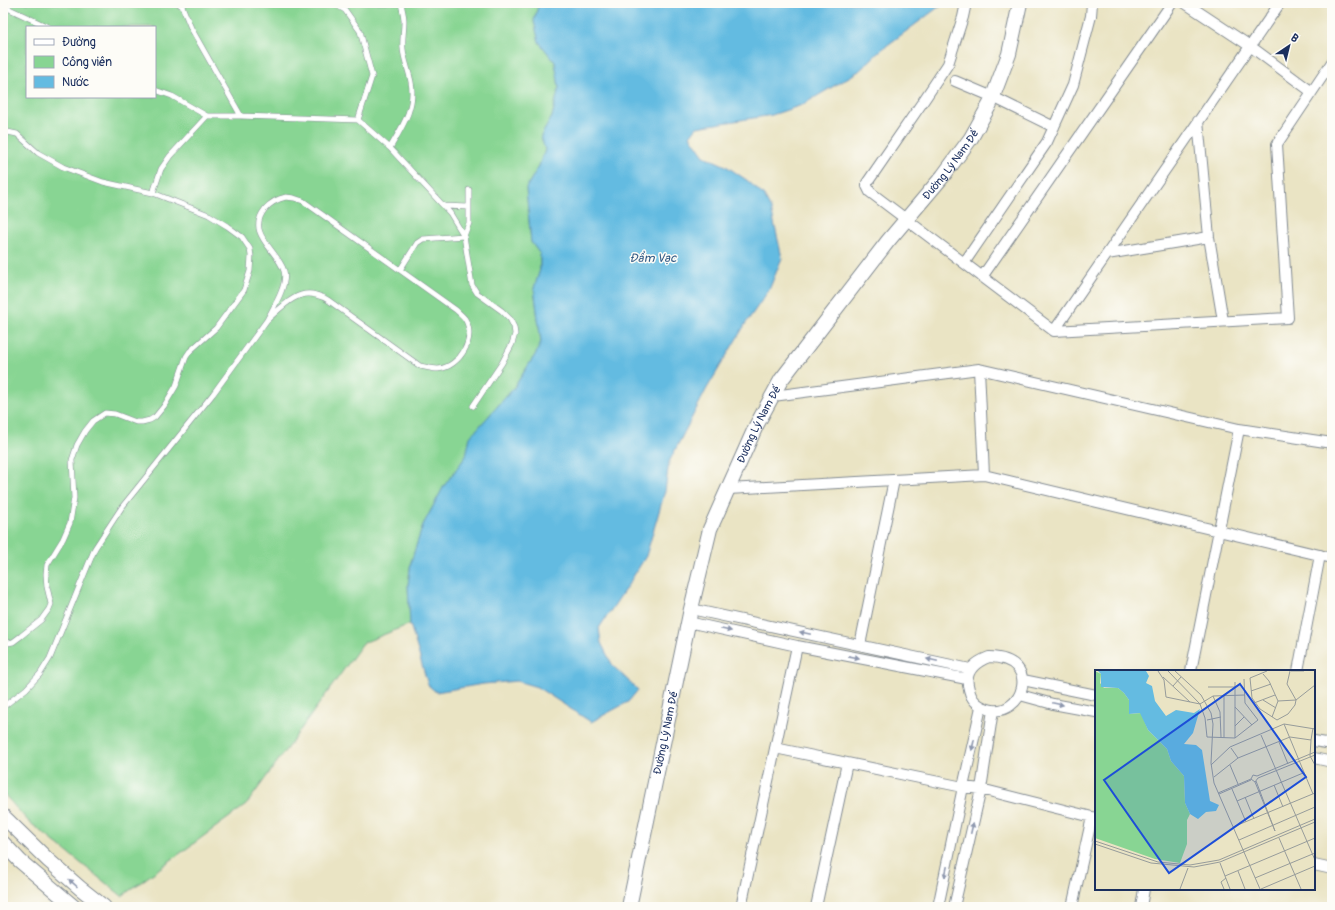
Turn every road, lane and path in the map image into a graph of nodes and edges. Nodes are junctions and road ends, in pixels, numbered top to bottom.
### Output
1 (178, 3) edge
2 (333, 3) edge
3 (400, 3) edge
4 (966, 3) edge
5 (1020, 3) edge
6 (1092, 3) edge
7 (1172, 3) edge
8 (1185, 3) edge
9 (1280, 3) edge
10 (3, 6) edge
11 (46, 26) edge
12 (1250, 46) junction
13 (1332, 62) edge
14 (955, 81) dead end
15 (156, 90) edge
16 (1312, 92) junction
17 (993, 97) junction
18 (208, 116) junction
19 (241, 116) junction
20 (358, 120) junction
21 (1198, 122) junction
22 (1054, 127) junction
23 (3, 132) edge
24 (390, 148) junction
25 (469, 190) dead end
26 (152, 193) junction
27 (444, 206) junction
28 (469, 207) junction
29 (906, 219) junction
30 (464, 236) junction
31 (1209, 237) junction
32 (1107, 254) junction
33 (964, 263) junction
34 (400, 270) junction
35 (982, 277) junction
36 (267, 320) junction
37 (1223, 321) junction
38 (1054, 331) junction
39 (979, 369) junction
40 (773, 396) junction
41 (472, 406) dead end
42 (1239, 429) junction
43 (1332, 443) edge
44 (984, 474) junction
45 (894, 480) junction
46 (728, 489) junction
47 (1218, 530) junction
48 (1320, 555) junction
49 (1332, 558) edge
50 (690, 615) junction
51 (3, 644) edge
52 (860, 645) junction
53 (797, 646) junction
54 (970, 668) junction
55 (1191, 670) edge
56 (1298, 670) edge
57 (967, 680) junction
58 (1023, 680) junction
59 (1020, 695) junction
60 (1095, 695) edge
61 (3, 707) edge
62 (982, 707) junction
63 (993, 710) junction
64 (1095, 712) edge
65 (1315, 741) edge
66 (1332, 744) edge
67 (775, 748) junction
68 (1315, 758) edge
69 (1332, 762) edge
70 (847, 763) junction
71 (963, 787) junction
72 (981, 789) junction
73 (3, 816) edge
74 (1094, 817) edge
75 (3, 843) edge
76 (1315, 865) edge
77 (1332, 869) edge
78 (1144, 890) edge
79 (74, 907) edge
80 (104, 907) edge
81 (629, 907) edge
82 (741, 907) edge
83 (816, 907) edge
84 (938, 907) edge
85 (954, 907) edge
86 (1072, 907) edge
87 (1140, 907) edge

1 - 19 lane
2 - 20 lane
3 - 24 lane
4 - 29 street
5 - 17 street, Đường Lý Nam Đế
6 - 22 street
7 - 35 street
8 - 12 street
9 - 12 street
10 - 11 lane
12 - 16 street
12 - 21 street
13 - 16 street
14 - 17 street
15 - 18 lane
16 - 37 street
17 - 22 street
17 - 29 street, Đường Lý Nam Đế
18 - 19 lane
18 - 26 lane
19 - 20 lane
20 - 24 lane
21 - 31 street
21 - 32 street
22 - 33 street
23 - 26 lane
24 - 27 lane
25 - 28 lane
26 - 51 lane
27 - 28 lane
27 - 30 lane
28 - 30 lane
29 - 33 street
29 - 40 street, Đường Lý Nam Đế
30 - 34 lane
30 - 41 lane
31 - 32 street
31 - 37 street
32 - 38 street
33 - 35 street
34 - 36 lane
34 - 36 lane
35 - 38 street
36 - 61 lane
37 - 38 street
39 - 40 street
39 - 42 street
39 - 44 street
40 - 46 street, Đường Lý Nam Đế
42 - 43 street
42 - 47 street
44 - 45 street
44 - 47 street
45 - 46 street
45 - 52 street
46 - 50 street, Đường Lý Nam Đế
47 - 48 street
47 - 55 street
48 - 49 street
48 - 56 street
52 -> 50 street
50 -> 53 street
50 - 81 street, Đường Lý Nam Đế
54 -> 52 street
53 -> 57 street
53 - 67 street
54 - 57 street
54 - 58 street
57 - 62 street
58 - 59 street
58 - 60 street
59 - 63 street
59 -> 64 street
62 - 63 street
62 -> 71 street
63 - 72 street
65 - 66 street
67 - 70 street
67 - 82 street
68 - 69 street
70 - 71 street
70 - 83 street
71 - 72 street
71 -> 84 street
72 - 74 street
85 -> 72 street
80 -> 73 street
74 - 86 street
75 - 79 street
76 - 77 street
78 - 87 street

